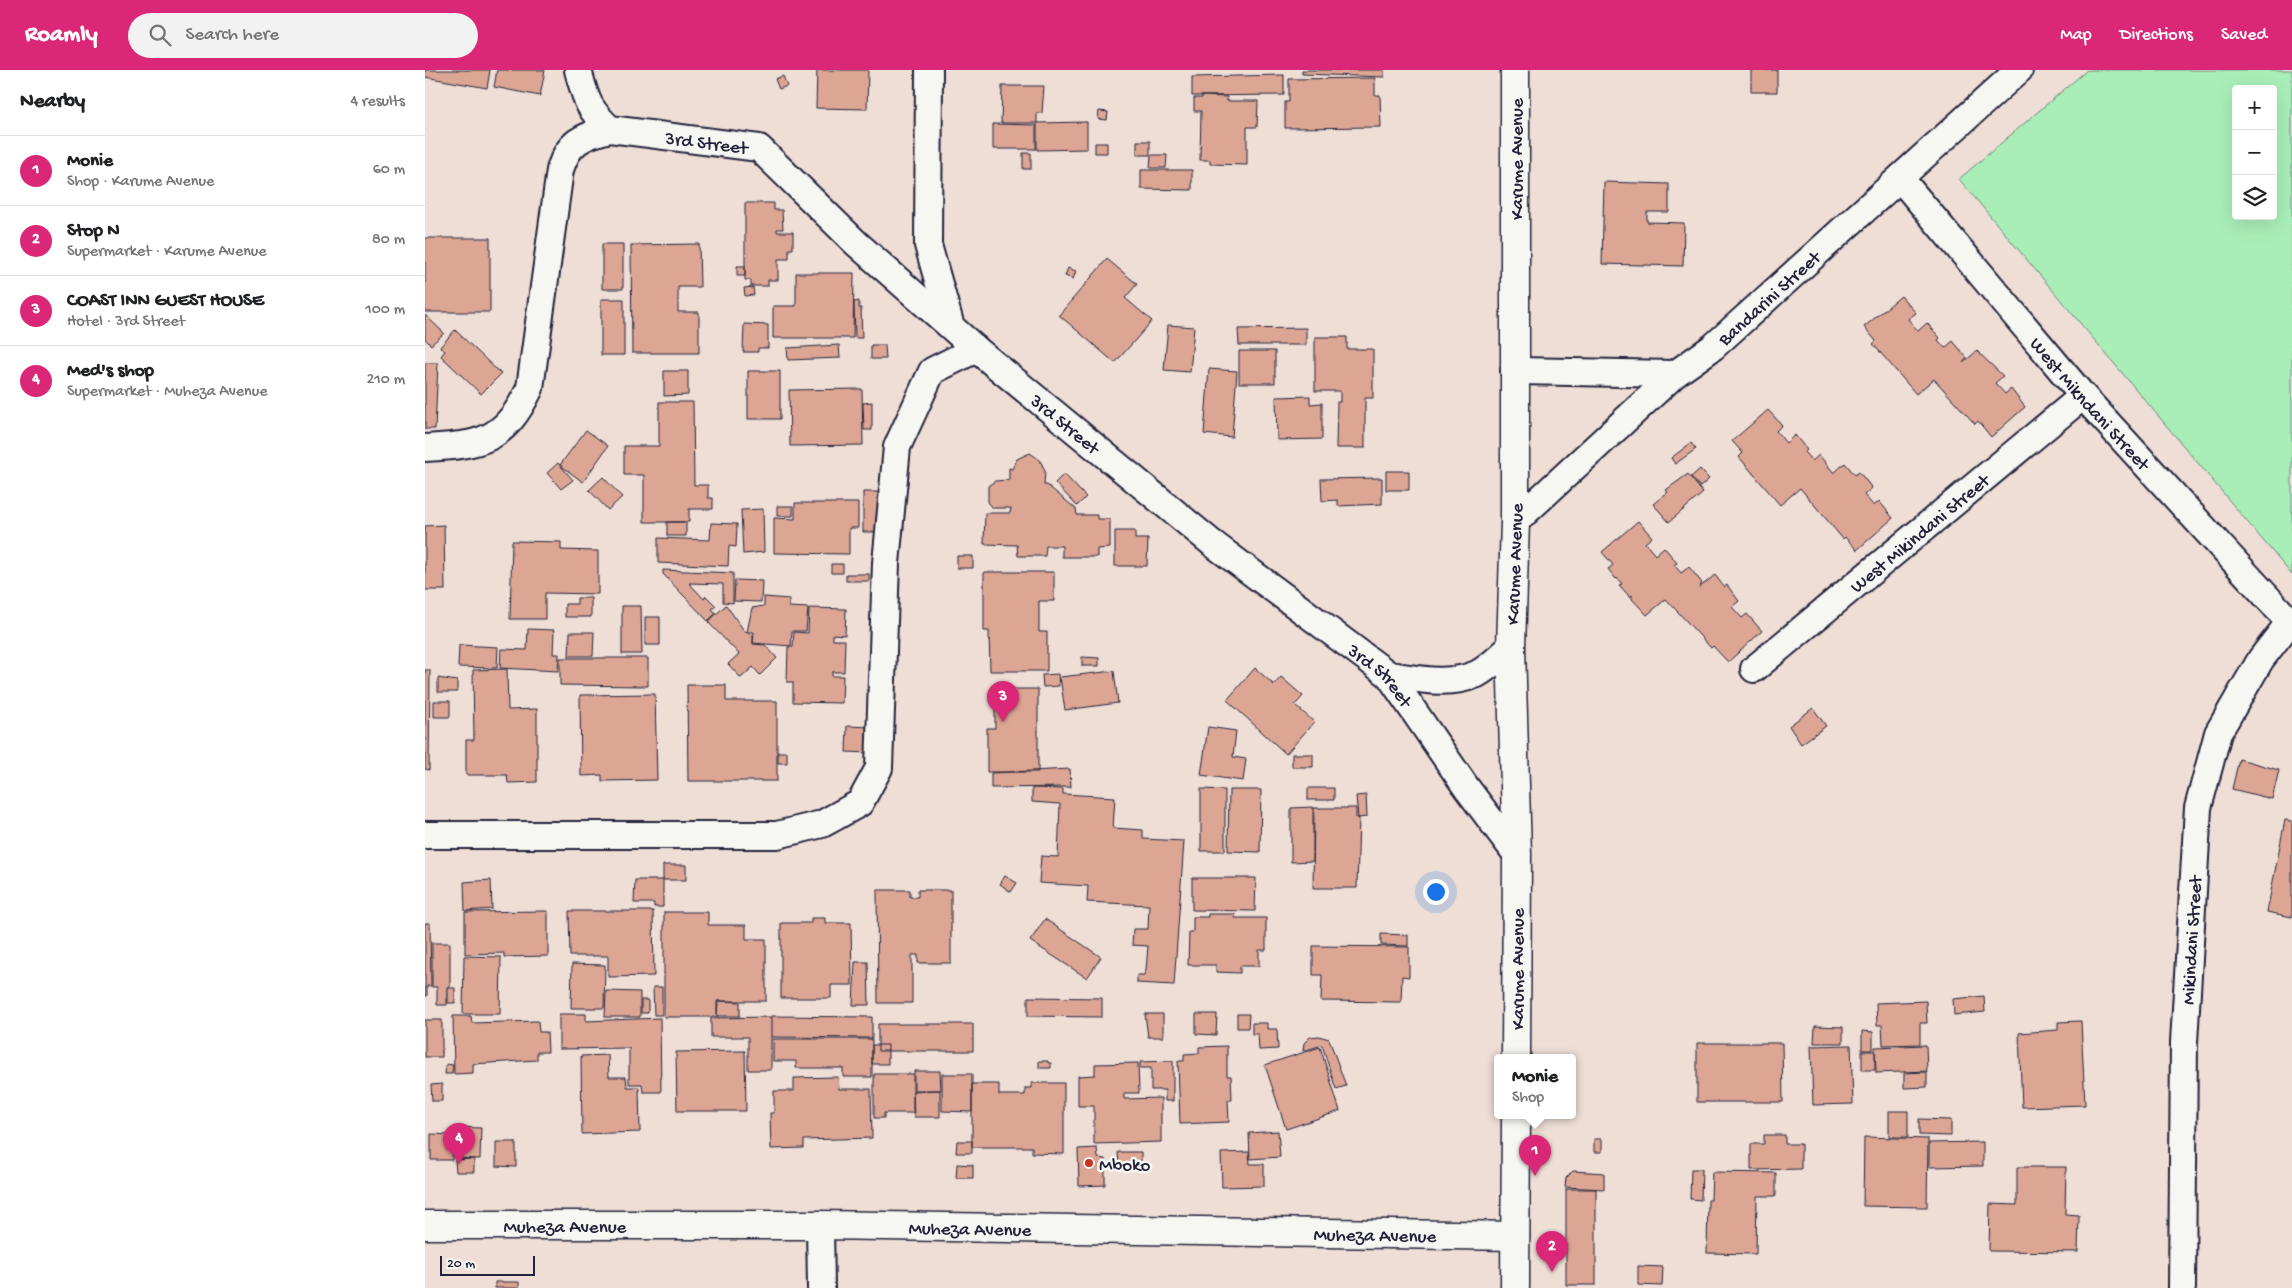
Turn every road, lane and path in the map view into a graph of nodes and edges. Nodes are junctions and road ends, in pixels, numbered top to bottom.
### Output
1 (579, 70) edge
2 (929, 70) edge
3 (1515, 70) edge
4 (2019, 70) edge
5 (609, 130) junction
6 (1900, 178) junction
7 (949, 323) junction
8 (976, 349) junction
9 (1514, 371) junction
10 (1675, 374) junction
11 (2083, 396) junction
12 (425, 448) edge
13 (1515, 522) junction
14 (2291, 620) edge
15 (1511, 647) junction
16 (1754, 670) dead end
17 (1389, 675) junction
18 (425, 835) edge
19 (1517, 855) junction
20 (1516, 1054) edge
21 (1516, 1119) edge
22 (425, 1225) edge
23 (820, 1225) junction
24 (1515, 1236) junction
25 (821, 1288) edge
26 (1515, 1288) edge
27 (2182, 1288) edge

1 - 5 street
2 - 7 street
3 - 9 main road, Karume Avenue
4 - 6 street, Bandarini Street
5 - 7 street, 3rd Street
5 - 12 street
6 - 10 street, Bandarini Street
6 - 11 street, West Mikndani Street
7 - 8 street, 3rd Street
8 - 17 street, 3rd Street
8 - 18 street
9 - 10 street
9 - 13 main road, Karume Avenue
10 - 13 street, Bandarini Street
11 - 14 street, West Mikndani Street
11 - 16 street, West Mikindani Street
13 - 15 main road, Karume Avenue
14 - 27 street, Mikindani Street
15 - 17 street
15 - 19 main road, Karume Avenue
17 - 19 street, 3rd Street
19 - 20 main road, Karume Avenue
21 - 24 main road
22 - 23 main road, Muheza Avenue
23 - 24 main road, Muheza Avenue
23 - 25 street
24 - 26 main road

